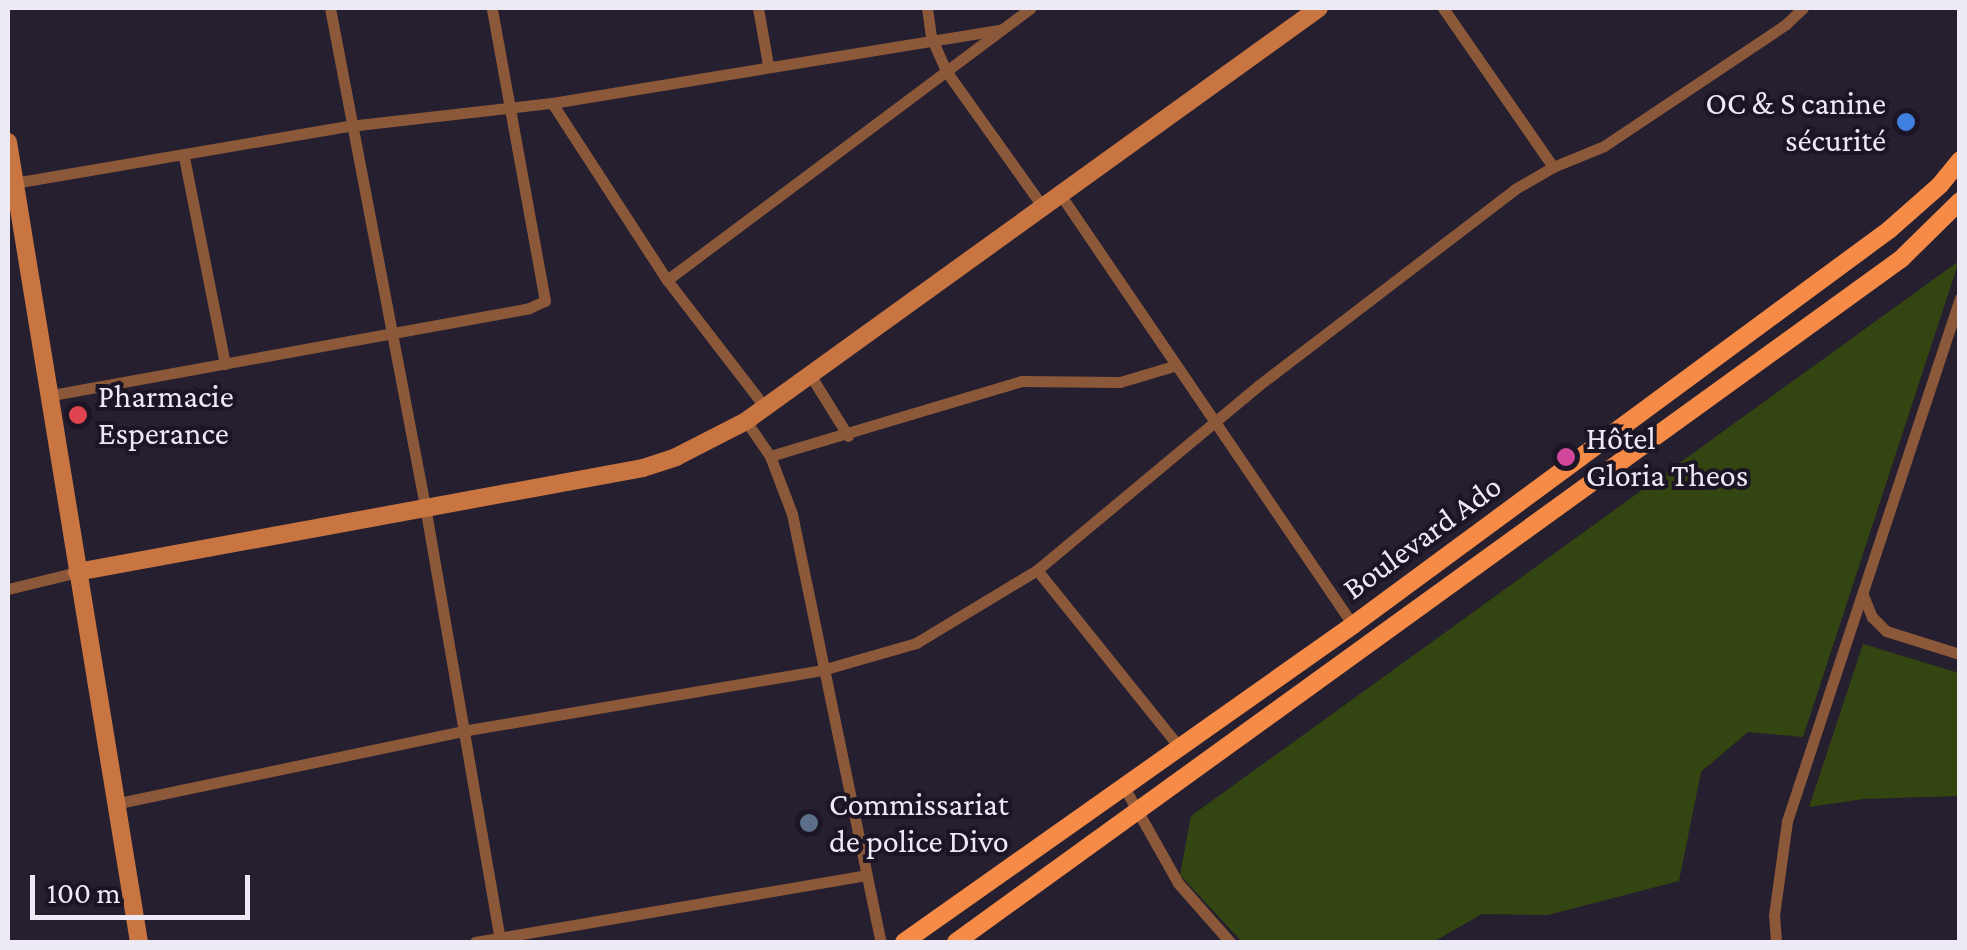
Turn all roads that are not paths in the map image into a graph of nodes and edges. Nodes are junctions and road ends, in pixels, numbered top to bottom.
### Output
1 (330, 8) edge
2 (492, 8) edge
3 (758, 8) edge
4 (927, 8) edge
5 (1030, 8) edge
6 (1319, 8) edge
7 (1444, 8) edge
8 (1803, 8) edge
9 (1002, 28) junction
10 (932, 37) junction
11 (768, 65) junction
12 (946, 71) junction
13 (552, 103) junction
14 (512, 106) junction
15 (350, 126) junction
16 (8, 154) edge
17 (184, 156) junction
18 (1960, 160) edge
19 (1553, 166) junction
20 (14, 183) junction
21 (1058, 192) junction
22 (1960, 201) edge
23 (1041, 204) junction
24 (667, 280) junction
25 (1960, 298) edge
26 (390, 332) junction
27 (226, 364) junction
28 (1174, 366) junction
29 (808, 374) junction
30 (52, 395) junction
31 (764, 406) junction
32 (746, 420) junction
33 (1213, 424) junction
34 (848, 436) junction
35 (770, 456) junction
36 (425, 506) junction
37 (1037, 570) junction
38 (77, 572) junction
39 (8, 589) edge
40 (1862, 594) junction
41 (1353, 625) junction
42 (1960, 654) edge
43 (822, 670) junction
44 (462, 731) junction
45 (1180, 748) junction
46 (1124, 787) junction
47 (114, 804) junction
48 (1138, 810) junction
49 (866, 875) junction
50 (140, 942) edge
51 (475, 942) edge
52 (500, 942) edge
53 (882, 942) edge
54 (904, 942) edge
55 (956, 942) edge
56 (1230, 942) edge
57 (1776, 942) edge

1 - 15 street
2 - 14 street
3 - 11 street
4 - 10 street
5 - 9 street
6 - 21 street
7 - 19 street
8 - 19 street
9 - 10 street
9 - 12 street
10 - 11 street
10 - 12 street
11 - 13 street
12 - 23 street
12 - 24 street
13 - 14 street
13 - 24 street
14 - 15 street
14 - 26 street
15 - 17 street
15 - 26 street
16 - 20 street
17 - 20 street
17 - 27 street
18 - 41 main road, Boulevard Ado
19 - 33 street
20 - 30 street
21 - 23 street
21 - 28 street
22 - 48 main road, Boulevard Ado
23 - 29 street
24 - 31 street
25 - 40 street
26 - 27 street
26 - 36 street
27 - 30 street
28 - 33 street
28 - 34 street
29 - 31 street
29 - 34 street
30 - 38 street
31 - 32 street
32 - 35 street
32 - 36 street
33 - 37 street
33 - 41 street
34 - 35 street
35 - 43 street
36 - 38 street
36 - 44 street
37 - 43 street
37 - 45 street
38 - 39 street
38 - 47 street
40 - 42 street
40 - 57 street
41 - 45 main road, Boulevard Ado
43 - 44 street
43 - 49 street
44 - 47 street
44 - 52 street
45 - 46 main road, Boulevard Ado
46 - 48 street
46 - 54 main road, Boulevard Ado
47 - 50 street
48 - 55 main road, Boulevard Ado
48 - 56 street
49 - 52 street
49 - 53 street
51 - 52 street

